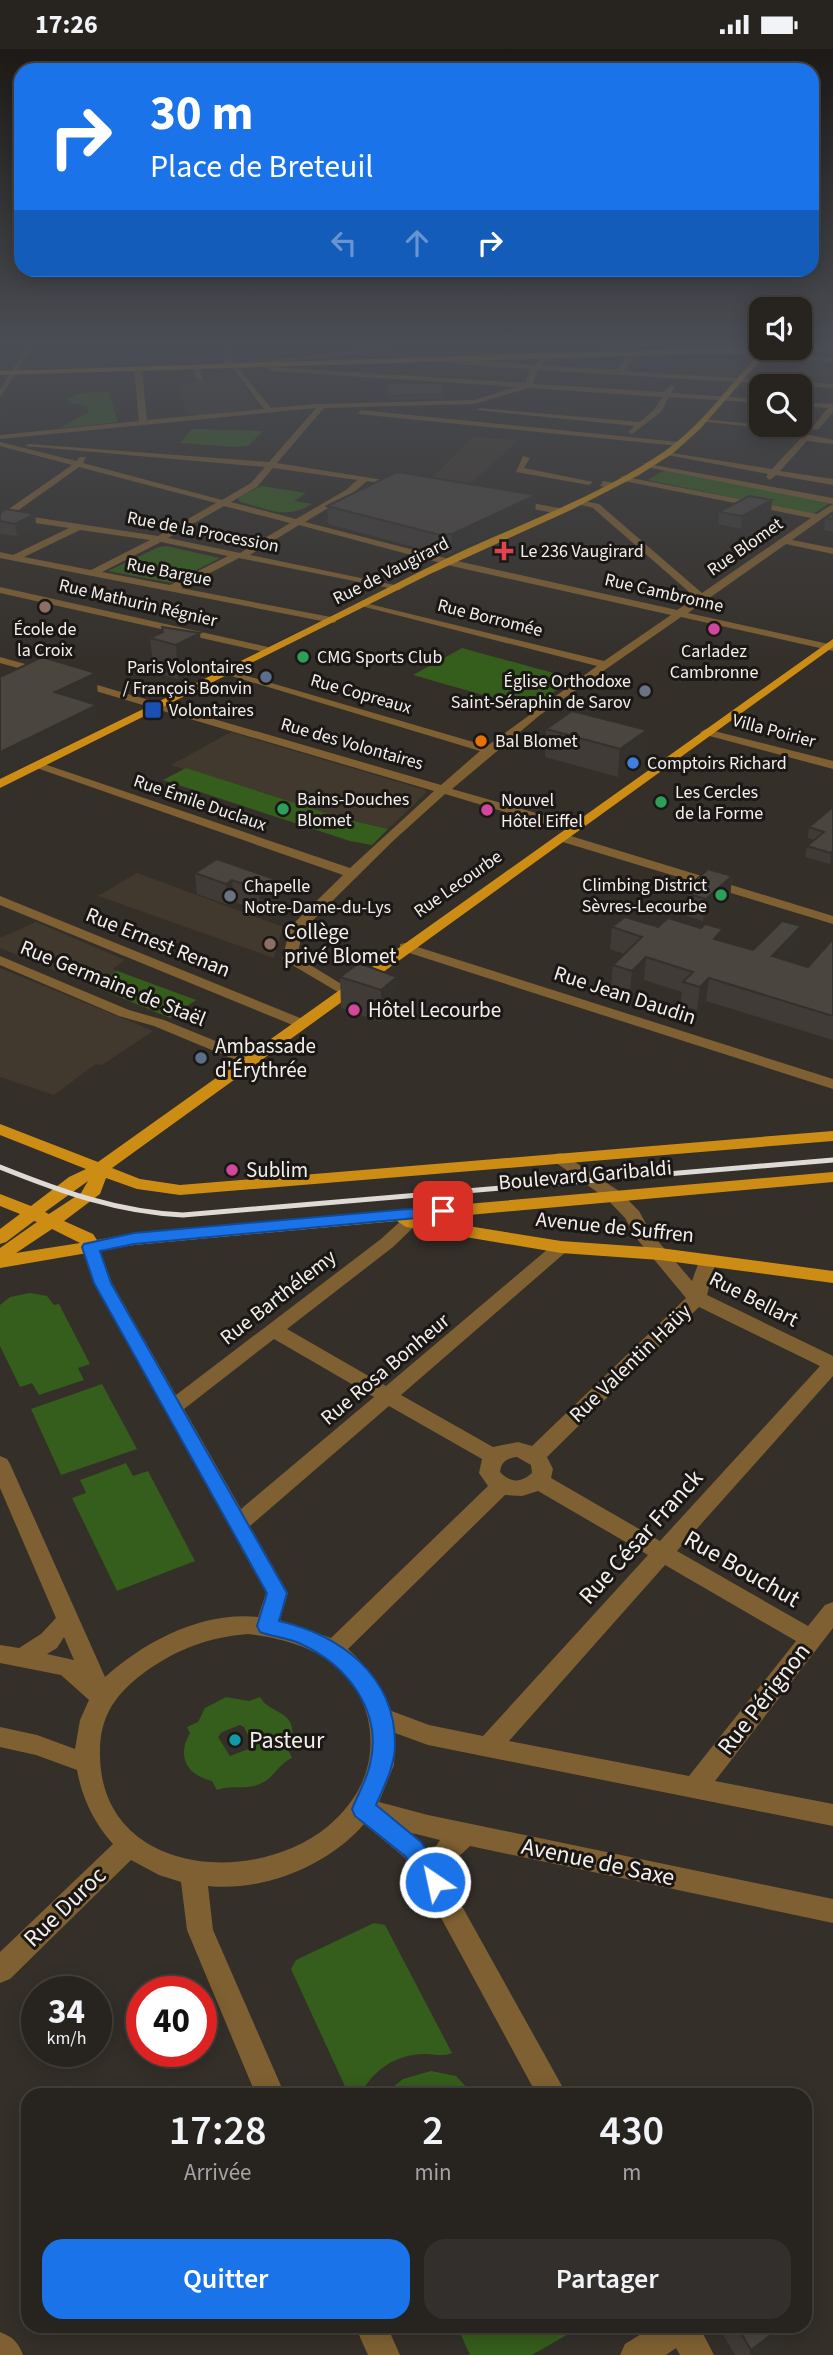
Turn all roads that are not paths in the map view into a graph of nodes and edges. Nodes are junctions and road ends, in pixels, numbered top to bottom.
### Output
1 (93, 449) edge
2 (20, 450) edge
3 (100, 450) edge
4 (284, 450) edge
5 (672, 450) edge
6 (795, 450) edge
7 (666, 454) junction
8 (526, 458) dead end
9 (273, 464) junction
10 (78, 465) junction
11 (646, 465) junction
12 (833, 470) edge
13 (775, 472) junction
14 (366, 478) junction
15 (624, 478) junction
16 (817, 479) junction
17 (589, 482) dead end
18 (833, 482) edge
19 (414, 486) edge
20 (760, 487) junction
21 (502, 501) edge
22 (833, 501) edge
23 (580, 502) junction
24 (222, 503) junction
25 (833, 507) edge
26 (559, 511) junction
27 (3, 515) edge
28 (819, 517) junction
29 (298, 523) junction
30 (80, 526) junction
31 (160, 539) junction
32 (785, 541) junction
33 (833, 551) edge
34 (0, 555) edge
35 (240, 555) junction
36 (15, 557) junction
37 (447, 561) junction
38 (0, 565) edge
39 (93, 573) junction
40 (399, 587) junction
41 (171, 589) junction
42 (0, 590) edge
43 (702, 598) junction
44 (365, 604) junction
45 (680, 614) junction
46 (332, 620) junction
47 (831, 645) edge
48 (268, 650) junction
49 (0, 660) edge
50 (606, 665) junction
51 (223, 672) junction
52 (54, 675) edge
53 (67, 679) edge
54 (157, 705) junction
55 (706, 731) junction
56 (489, 750) junction
57 (833, 765) edge
58 (37, 766) junction
59 (0, 785) edge
60 (442, 789) junction
61 (567, 833) junction
62 (352, 873) junction
63 (0, 899) edge
64 (833, 920) edge
65 (405, 947) junction
66 (0, 960) edge
67 (343, 991) junction
68 (300, 1023) junction
69 (249, 1060) junction
70 (833, 1084) edge
71 (0, 1129) edge
72 (833, 1136) edge
73 (561, 1158) junction
74 (100, 1169) junction
75 (833, 1177) edge
76 (613, 1195) junction
77 (0, 1199) edge
78 (33, 1213) junction
79 (401, 1219) junction
80 (51, 1221) junction
81 (0, 1238) edge
82 (90, 1247) junction
83 (561, 1247) junction
84 (660, 1254) junction
85 (0, 1256) edge
86 (707, 1260) junction
87 (0, 1262) edge
88 (833, 1277) edge
89 (696, 1298) junction
90 (273, 1331) junction
91 (833, 1364) edge
92 (388, 1396) junction
93 (173, 1407) junction
94 (535, 1456) junction
95 (494, 1457) junction
96 (0, 1464) edge
97 (538, 1481) junction
98 (501, 1486) junction
99 (238, 1524) junction
100 (662, 1553) junction
101 (833, 1611) edge
102 (69, 1621) junction
103 (267, 1626) junction
104 (811, 1639) junction
105 (333, 1650) junction
106 (11, 1656) edge
107 (102, 1697) junction
108 (381, 1717) junction
109 (0, 1737) edge
110 (489, 1747) junction
111 (86, 1763) junction
112 (695, 1787) junction
113 (363, 1809) junction
114 (833, 1815) edge
115 (467, 1834) junction
116 (130, 1844) junction
117 (193, 1873) junction
118 (435, 1882) junction
119 (833, 1911) edge
120 (0, 1970) edge
121 (268, 2088) edge
122 (549, 2088) edge
123 (374, 2333) edge
124 (671, 2333) edge
125 (686, 2333) edge
126 (0, 2348) edge
127 (7, 2355) edge
128 (384, 2355) edge
129 (636, 2355) edge
130 (698, 2355) edge

1 - 10 street
2 - 10 street, Rue Cambronne
3 - 9 street
4 - 9 street
5 - 7 main road, Rue de Vaugirard
6 - 13 street
7 - 11 main road, Rue de Vaugirard
7 - 13 street
8 - 17 street
9 - 14 street
9 - 24 street
10 - 24 street, Rue Cambronne
10 - 27 street
11 - 15 main road, Rue de Vaugirard
11 - 20 street
12 - 16 street
13 - 16 street
13 - 20 street
14 - 19 street
14 - 29 street
15 - 23 main road, Rue de Vaugirard
15 - 28 street
16 - 18 street
20 - 22 street
21 - 26 street
23 - 26 main road, Rue de Vaugirard
23 - 43 street
24 - 29 street, Rue Cambronne
24 - 31 street
25 - 28 street, Rue Blomet
26 - 37 main road, Rue de Vaugirard
27 - 30 street, Rue de la Procession
28 - 32 street, Rue Blomet
29 - 35 street
29 - 37 street, Rue Cambronne
30 - 31 street, Rue de la Procession
30 - 36 street
31 - 35 street, Rue de la Procession
31 - 39 street
32 - 33 street
32 - 43 street, Rue Blomet
34 - 36 street, Rue Bargue
35 - 40 street, Rue de la Procession
35 - 41 street
36 - 38 street
36 - 39 street, Rue Bargue
37 - 40 main road, Rue de Vaugirard
37 - 45 street, Rue Cambronne
39 - 41 street, Rue Bargue
40 - 44 main road, Rue de Vaugirard
41 - 46 street, Rue Bargue
42 - 48 street, Rue Mathurin Régnier
43 - 45 street, Rue Blomet
44 - 46 main road, Rue de Vaugirard
44 - 50 street, Rue Borromée
45 - 47 street, Rue Cambronne
45 - 50 street, Rue Blomet
46 - 48 main road, Rue de Vaugirard
47 - 55 main road, Rue Lecourbe
48 - 51 main road, Rue de Vaugirard
49 - 52 street
50 - 56 street, Rue Blomet
51 - 54 main road, Rue de Vaugirard
51 - 56 street, Rue Copreaux
53 - 54 street, Rue des Volontaires
54 - 58 main road, Rue de Vaugirard
54 - 60 street, Rue des Volontaires
55 - 57 street, Villa Poirier
55 - 61 main road, Rue Lecourbe
56 - 60 street, Rue Blomet
58 - 59 main road, Rue de Vaugirard
58 - 62 street, Rue Émile Duclaux
60 - 61 street, Rue des Volontaires
60 - 62 street, Rue Blomet
61 - 64 street, Rue des Volontaires
61 - 65 main road, Rue Lecourbe
62 - 67 street, Rue Blomet
63 - 68 street, Rue Ernest Renan
65 - 67 main road, Rue Lecourbe
65 - 70 street, Rue Jean Daudin
66 - 69 street, Rue Germaine de Staël
67 - 68 main road, Rue Lecourbe
68 - 69 main road, Rue Lecourbe
69 - 74 main road, Rue Lecourbe
71 - 74 main road, Boulevard Garibaldi
72 - 73 main road, Boulevard Garibaldi
73 - 74 main road, Boulevard Garibaldi
73 - 76 street, Rue Bellart
74 - 78 main road
74 - 80 main road, Rue Lecourbe
75 - 76 main road, Boulevard Garibaldi
76 - 79 main road, Boulevard Garibaldi
76 - 84 street, Rue Bellart
77 - 78 main road
78 - 80 main road
78 - 81 main road
79 - 82 main road, Boulevard Garibaldi
79 - 83 main road, Avenue de Suffren
79 - 90 street, Rue Barthélemy
80 - 82 main road
80 - 85 main road
82 - 87 main road, Boulevard Garibaldi
82 - 93 street
83 - 84 main road, Avenue de Suffren
83 - 92 street, Rue Rosa Bonheur
84 - 86 main road, Avenue de Suffren
84 - 89 street, Rue Bellart
86 - 88 main road, Avenue de Suffren
86 - 89 street, Rue Valentin Haüy
89 - 91 street, Rue Bellart
89 - 94 street, Rue Valentin Haüy
90 - 92 street
90 - 93 street, Rue Barthélemy
91 - 100 street, Rue César Franck
92 - 95 street
92 - 99 street, Rue Rosa Bonheur
93 - 99 street
94 - 95 street
94 - 97 street
95 - 98 street
96 - 102 street
97 - 98 street
97 - 100 street, Rue Bouchut
98 - 105 street
99 - 103 street
100 - 104 street, Rue Bouchut
100 - 110 street, Rue César Franck
101 - 104 street, Rue Pérignon
102 - 106 street
102 - 107 street
103 - 105 street
103 - 107 street
104 - 112 street, Rue Pérignon
105 - 108 street
106 - 107 street
107 - 111 street
108 - 110 street
108 - 113 street
109 - 111 street
110 - 112 street
111 - 116 street
112 - 114 street
113 - 115 street, Avenue de Saxe
113 - 117 street
113 - 118 street
115 - 118 street
115 - 119 street, Avenue de Saxe
116 - 117 street
116 - 120 street, Rue Duroc
117 - 121 street
118 - 122 street
123 - 128 street
124 - 129 street
125 - 130 street
126 - 127 street

